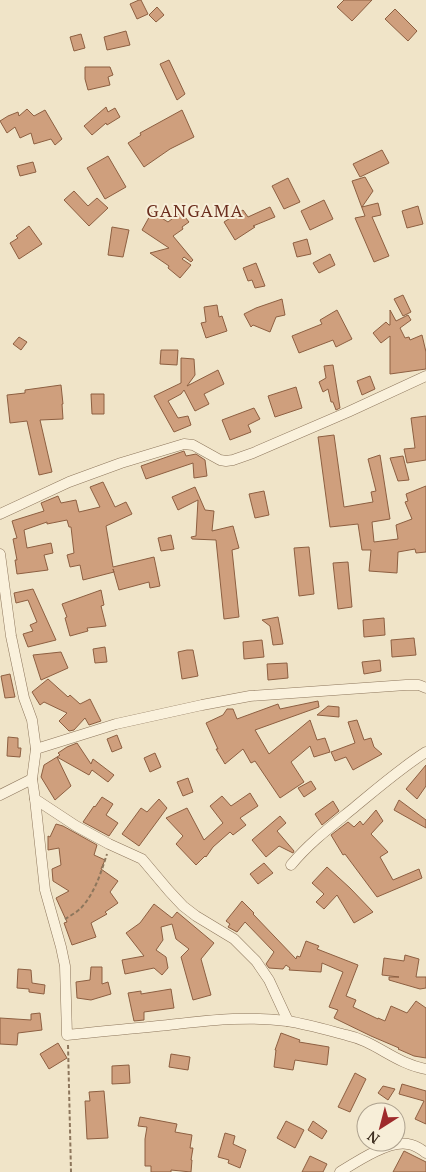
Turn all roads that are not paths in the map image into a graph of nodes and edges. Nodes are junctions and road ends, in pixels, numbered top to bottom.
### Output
1 (426, 376) edge
2 (0, 514) edge
3 (0, 554) edge
4 (426, 688) edge
5 (36, 749) junction
6 (426, 752) edge
7 (32, 780) junction
8 (0, 795) edge
9 (35, 799) junction
10 (291, 865) dead end
11 (288, 1021) junction
12 (426, 1069) edge
13 (426, 1153) edge
14 (340, 1172) edge

1 - 2 street
3 - 5 street
4 - 5 street
5 - 7 street
6 - 10 street
7 - 8 street
7 - 9 street
9 - 11 street
9 - 11 street
11 - 12 street
13 - 14 street

